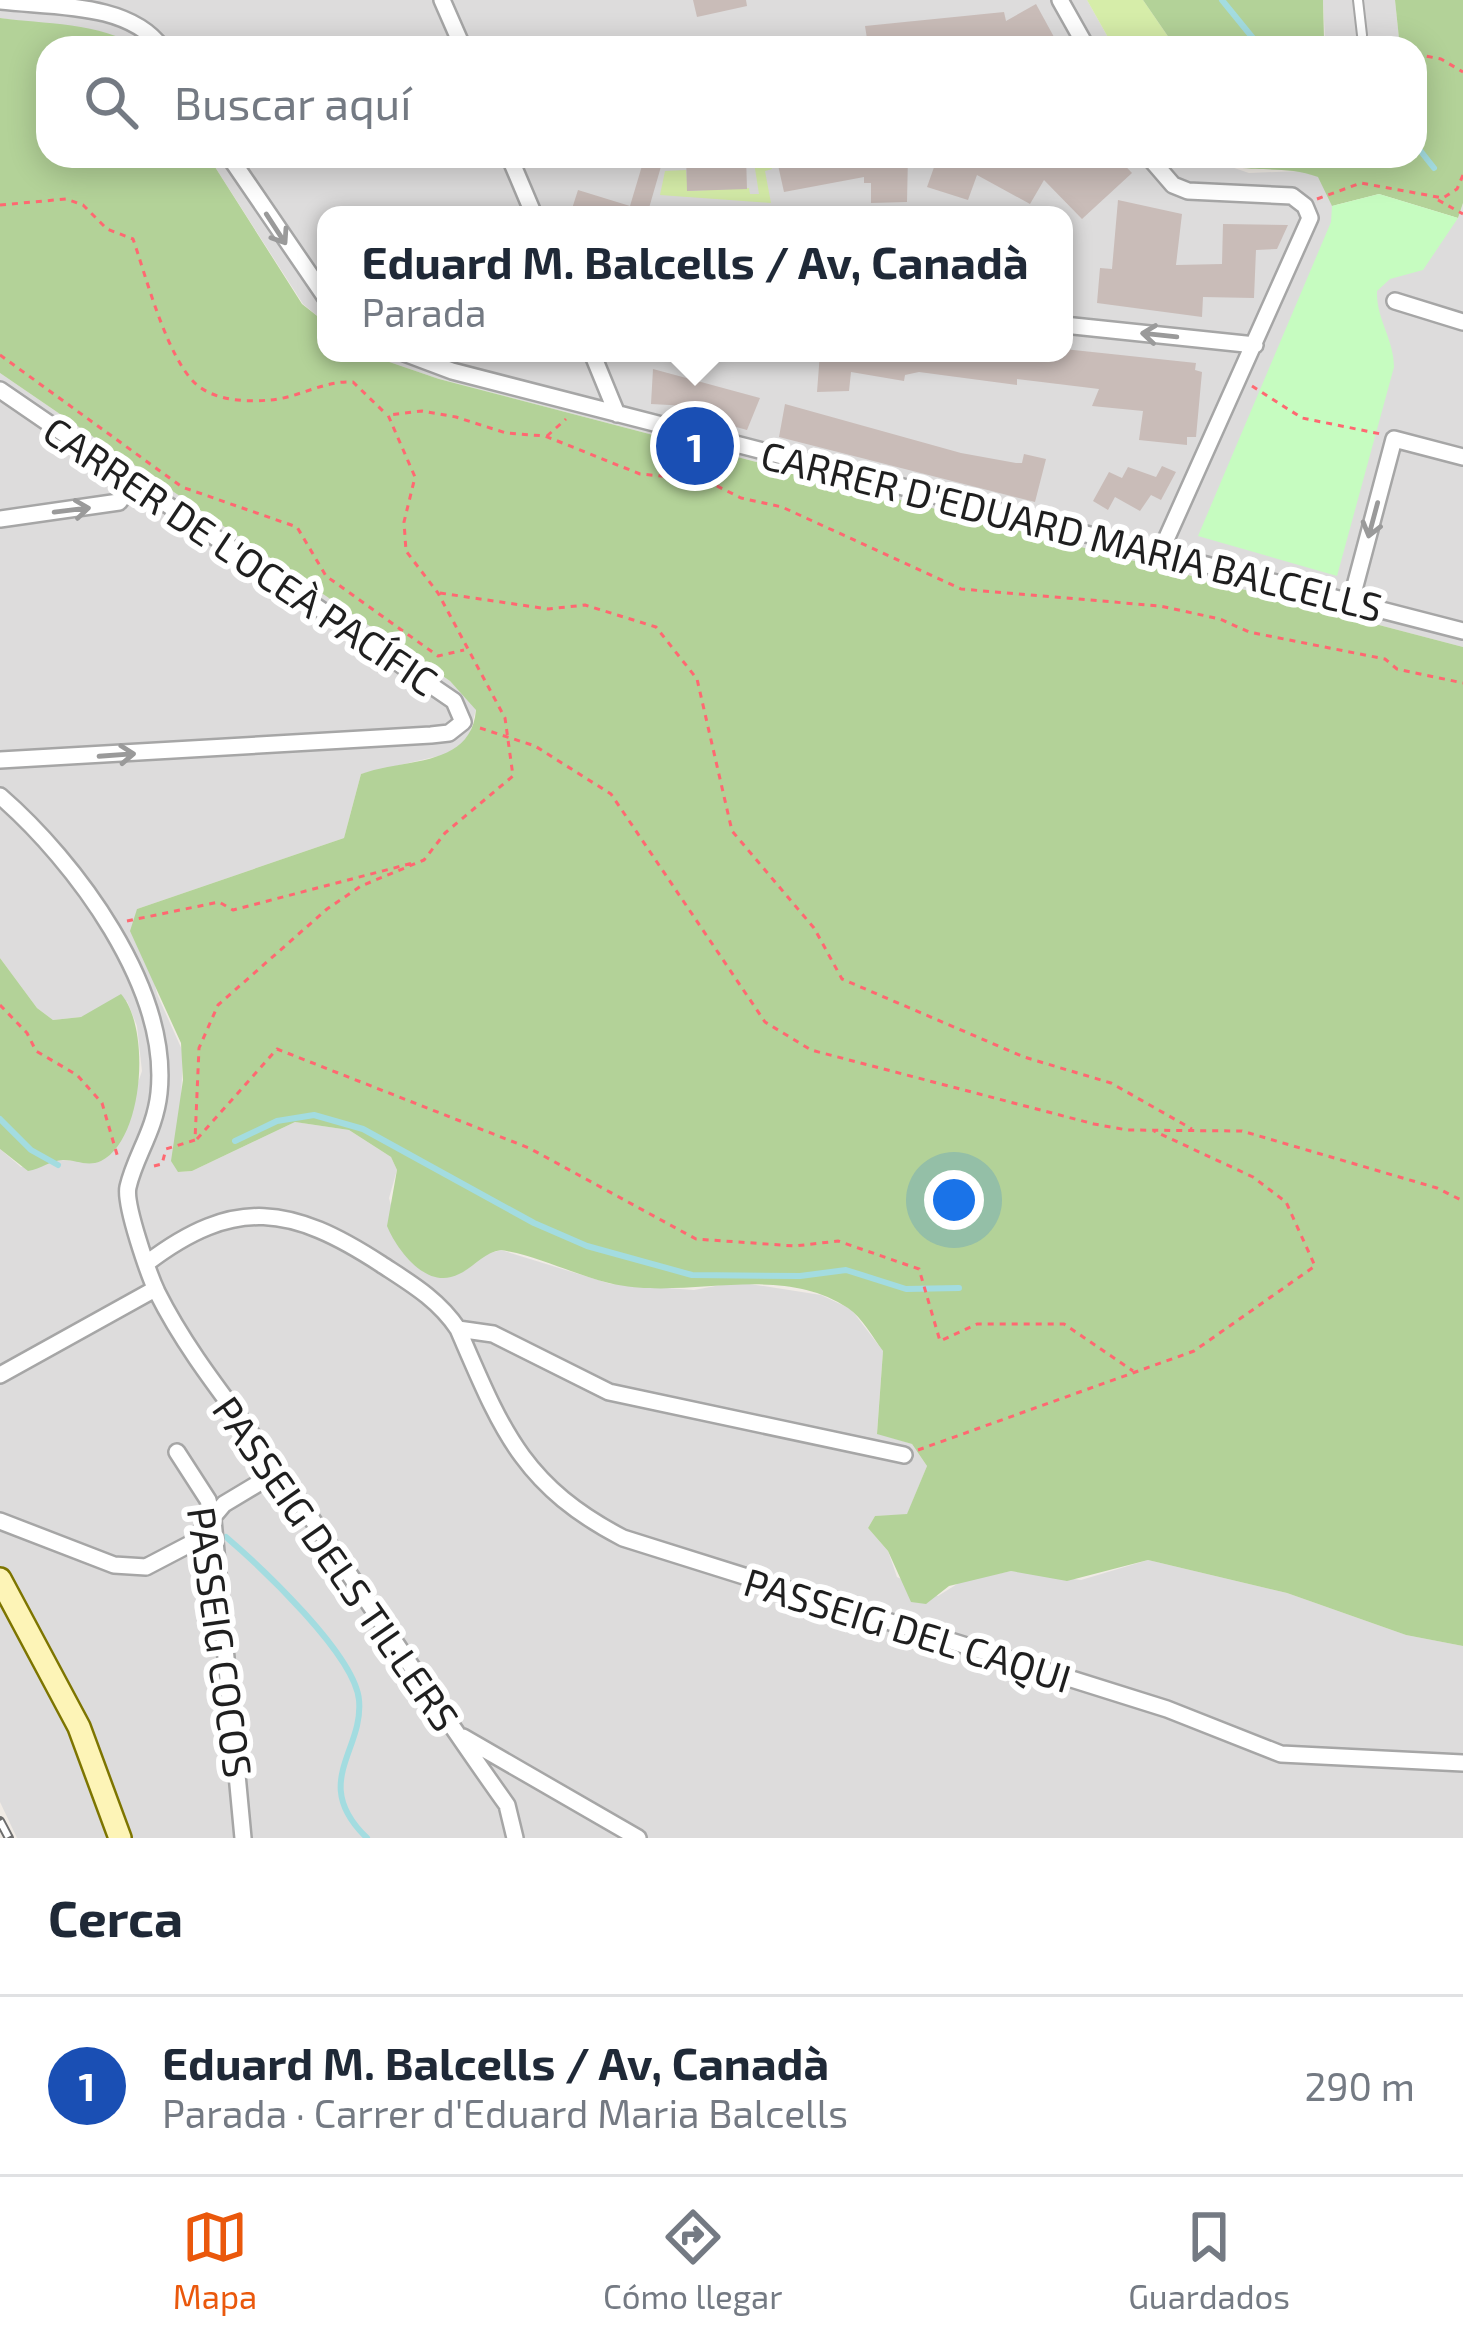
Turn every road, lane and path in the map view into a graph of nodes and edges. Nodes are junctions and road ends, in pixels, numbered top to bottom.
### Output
1 (442, 0) edge
2 (1060, 0) edge
3 (1358, 0) edge
4 (0, 1) edge
5 (1362, 35) edge
6 (150, 36) edge
7 (458, 36) edge
8 (1080, 36) edge
9 (1427, 56) edge
10 (1463, 72) edge
11 (238, 168) edge
12 (514, 168) edge
13 (1154, 168) edge
14 (1463, 175) edge
15 (1314, 200) junction
16 (1436, 200) junction
17 (0, 205) edge
18 (530, 206) edge
19 (1463, 214) edge
20 (317, 285) edge
21 (1395, 301) dead end
22 (1463, 322) edge
23 (1073, 327) edge
24 (1255, 345) junction
25 (0, 355) edge
26 (435, 362) edge
27 (596, 362) edge
28 (1250, 385) dead end
29 (0, 390) edge
30 (571, 401) junction
31 (617, 414) junction
32 (388, 415) junction
33 (545, 436) junction
34 (1384, 440) junction
35 (1463, 457) edge
36 (134, 482) junction
37 (0, 519) edge
38 (1160, 553) junction
39 (438, 593) junction
40 (1351, 601) junction
41 (1463, 631) edge
42 (465, 650) junction
43 (1463, 683) edge
44 (460, 726) junction
45 (511, 739) junction
46 (0, 760) edge
47 (0, 796) edge
48 (424, 860) junction
49 (107, 925) junction
50 (0, 1005) edge
51 (1153, 1130) junction
52 (1196, 1130) junction
53 (195, 1140) junction
54 (138, 1167) junction
55 (1463, 1201) edge
56 (147, 1263) junction
57 (155, 1289) junction
58 (458, 1329) junction
59 (1133, 1371) junction
60 (0, 1375) edge
61 (177, 1452) dead end
62 (904, 1455) joint
63 (278, 1471) junction
64 (213, 1520) junction
65 (0, 1522) edge
66 (0, 1579) edge
67 (455, 1732) junction
68 (1463, 1763) edge
69 (120, 1838) edge
70 (243, 1838) edge
71 (515, 1838) edge
72 (638, 1838) edge

1 - 7 street
2 - 8 street
3 - 5 lane
4 - 6 street
9 - 10 path
11 -> 20 street
12 - 18 street
13 - 15 street
14 - 16 path
15 - 16 path
15 - 24 street
16 - 19 path
17 - 32 path
21 - 22 street
24 -> 23 street
24 - 38 street
25 - 42 path
26 - 30 street, CARRER D'EDUARD MARIA BALCELLS
27 - 31 street
28 - 34 path
29 - 36 street, CARRER DE L'OCEÀ PACÍFIC
30 - 31 street, CARRER D'EDUARD MARIA BALCELLS
30 - 33 path
31 - 38 street, CARRER D'EDUARD MARIA BALCELLS
32 - 33 path
32 - 39 path
33 - 43 path
34 - 35 street
34 -> 40 street
37 -> 36 street
36 - 44 street, CARRER DE L'OCEÀ PACÍFIC
38 - 40 street, CARRER D'EDUARD MARIA BALCELLS
39 - 42 path
39 - 52 path
40 - 41 street, CARRER D'EDUARD MARIA BALCELLS
42 - 45 path
44 - 45 path
46 -> 44 street
45 - 48 path
45 - 51 path
47 - 49 street, PASSEIG DELS TIL·LERS
48 - 49 path
48 - 53 path
49 - 54 street, PASSEIG DELS TIL·LERS
50 - 54 path
51 - 52 path
51 - 59 path
52 - 55 path
53 - 54 path
53 - 59 path
54 - 56 street, PASSEIG DELS TIL·LERS
56 - 57 street, PASSEIG DELS TIL·LERS
56 - 58 street
57 - 60 street
57 - 63 street, PASSEIG DELS TIL·LERS
58 - 62 street
58 - 68 street, PASSEIG DEL CAQUI
59 - 62 path
61 - 64 street, PASSEIG COCOS
63 - 64 street
63 - 67 street, PASSEIG DELS TIL·LERS
64 - 65 street
64 - 70 street, PASSEIG COCOS
66 - 69 street
67 - 71 street, PASSEIG DELS TIL·LERS
67 - 72 street

